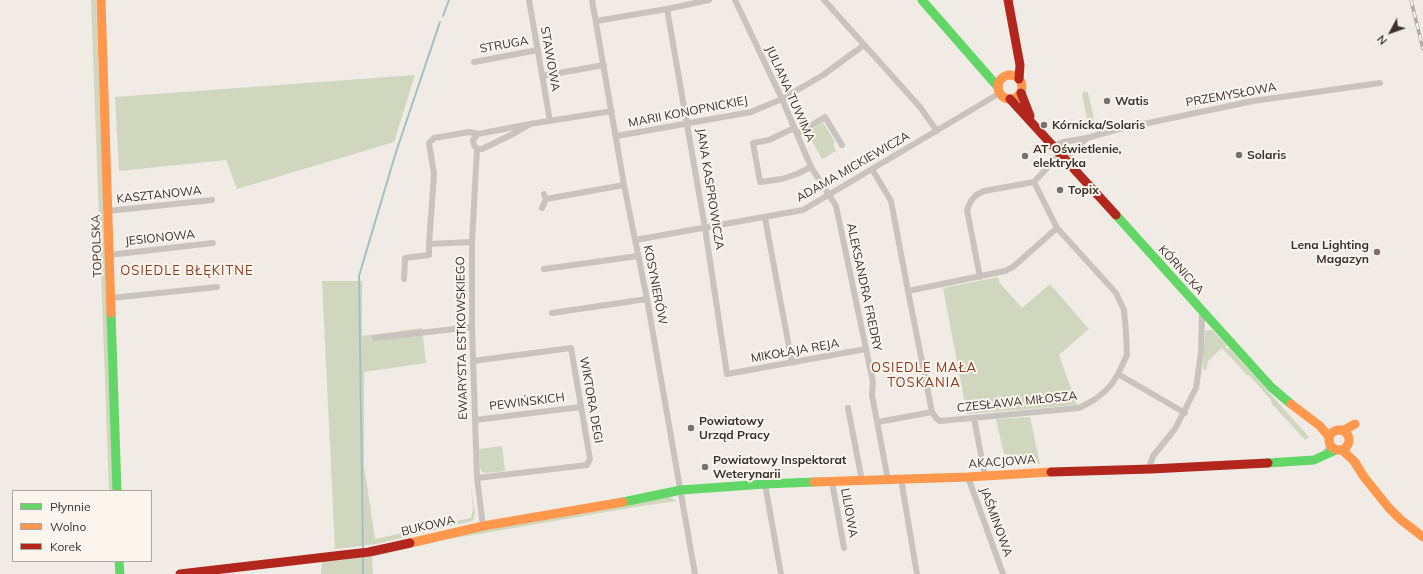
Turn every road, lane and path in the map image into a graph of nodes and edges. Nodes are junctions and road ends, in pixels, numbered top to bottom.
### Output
1 (100, 0) edge
2 (529, 0) edge
3 (592, 0) edge
4 (709, 0) edge
5 (735, 0) edge
6 (824, 0) edge
7 (922, 0) edge
8 (1008, 0) edge
9 (667, 9) junction
10 (596, 21) junction
11 (864, 45) junction
12 (538, 50) junction
13 (474, 62) dead end
14 (604, 66) junction
15 (984, 70) junction
16 (542, 76) junction
17 (1011, 78) junction
18 (1380, 83) dead end
19 (999, 90) junction
20 (1021, 93) junction
21 (782, 99) junction
22 (1010, 99) junction
23 (612, 111) junction
24 (550, 121) junction
25 (688, 123) junction
26 (1033, 123) junction
27 (530, 124) junction
28 (795, 131) junction
29 (937, 131) junction
30 (478, 134) junction
31 (617, 136) junction
32 (1087, 138) junction
33 (842, 145) dead end
34 (1054, 146) junction
35 (477, 149) junction
36 (1063, 156) junction
37 (811, 166) junction
38 (872, 169) junction
39 (1034, 182) junction
40 (624, 185) junction
41 (829, 195) junction
42 (212, 200) dead end
43 (542, 208) dead end
44 (108, 211) junction
45 (765, 218) junction
46 (705, 228) junction
47 (1056, 228) junction
48 (635, 240) junction
49 (472, 242) junction
50 (213, 243) dead end
51 (429, 244) junction
52 (109, 254) junction
53 (638, 256) junction
54 (544, 269) dead end
55 (980, 277) junction
56 (404, 279) dead end
57 (217, 287) dead end
58 (908, 291) junction
59 (111, 298) junction
60 (647, 299) junction
61 (1202, 311) junction
62 (552, 313) dead end
63 (472, 327) junction
64 (375, 338) dead end
65 (866, 349) junction
66 (473, 361) junction
67 (792, 363) junction
68 (727, 374) joint
69 (1118, 374) junction
70 (581, 406) junction
71 (848, 408) dead end
72 (932, 412) junction
73 (1185, 413) junction
74 (974, 418) junction
75 (475, 420) junction
76 (878, 422) junction
77 (1339, 440) junction
78 (1151, 469) junction
79 (984, 476) junction
80 (968, 477) junction
81 (477, 478) junction
82 (901, 479) junction
83 (888, 480) junction
84 (862, 481) junction
85 (832, 482) junction
86 (765, 484) junction
87 (117, 490) edge
88 (681, 490) junction
89 (483, 526) junction
90 (1423, 537) edge
91 (844, 548) dead end
92 (119, 562) edge
93 (120, 574) edge
94 (180, 574) edge
95 (695, 574) edge
96 (781, 574) edge
97 (917, 574) edge
98 (1003, 574) edge

1 - 44 street, TOPOLSKA
2 - 12 street, STAWOWA
3 - 10 street, KOSYNIERÓW
4 - 9 street
5 - 21 street, JULIANA TUWIMA
6 - 11 street
7 - 15 street
8 - 17 street
9 - 10 street
9 - 25 street, JANA KASPROWICZA
10 - 14 street, KOSYNIERÓW
11 - 21 street, MARII KONOPNICKIEJ
11 - 29 street
12 - 13 street, STRUGA
12 - 16 street, STAWOWA
14 - 16 street
14 - 23 street, KOSYNIERÓW
15 - 17 street
15 - 19 street
16 - 24 street, STAWOWA
17 - 19 street
17 - 20 street
18 - 32 street, PRZEMYSŁOWA
19 - 22 street
19 - 29 street, ADAMA MICKIEWICZA
20 - 22 street
20 - 26 street, KÓRNICKA
21 - 25 street, MARII KONOPNICKIEJ
21 - 28 street, JULIANA TUWIMA
22 - 26 street, KÓRNICKA
23 - 24 street
23 - 31 street, KOSYNIERÓW
24 - 27 street
25 - 31 street, MARII KONOPNICKIEJ
25 - 46 street, JANA KASPROWICZA
26 - 34 street, KÓRNICKA
27 - 30 street
27 - 35 street
28 - 33 street
28 - 37 street, JULIANA TUWIMA
28 - 37 street
29 - 38 street, ADAMA MICKIEWICZA
30 - 35 street, EWARYSTA ESTKOWSKIEGO
30 - 51 street
31 - 40 street, KOSYNIERÓW
32 - 34 street, PRZEMYSŁOWA
32 - 36 street, PRZEMYSŁOWA
34 - 36 street, KÓRNICKA
35 - 49 street, EWARYSTA ESTKOWSKIEGO
36 - 39 street, PRZEMYSŁOWA
36 - 61 street, KÓRNICKA
37 - 41 street, JULIANA TUWIMA
38 - 41 street, ADAMA MICKIEWICZA
38 - 58 street
39 - 47 street, CZESŁAWA MIŁOSZA
39 - 55 street
40 - 43 street
40 - 48 street, KOSYNIERÓW
41 - 45 street, ADAMA MICKIEWICZA
41 - 65 street, ALEKSANDRA FREDRY
42 - 44 street, KASZTANOWA
44 - 52 street, TOPOLSKA
45 - 46 street, ADAMA MICKIEWICZA
45 - 67 street
46 - 48 street, ADAMA MICKIEWICZA
46 - 68 street, JANA KASPROWICZA
47 - 55 street
47 - 69 street, CZESŁAWA MIŁOSZA
48 - 53 street, KOSYNIERÓW
49 - 51 street
49 - 63 street, EWARYSTA ESTKOWSKIEGO
50 - 52 street, JESIONOWA
51 - 56 street
52 - 59 street, TOPOLSKA
53 - 54 street
53 - 60 street, KOSYNIERÓW
55 - 58 street
57 - 59 street
58 - 72 street
59 - 87 street, TOPOLSKA
60 - 62 street
60 - 88 street, KOSYNIERÓW
61 - 73 street
61 - 77 street, KÓRNICKA
63 - 64 street
63 - 66 street, EWARYSTA ESTKOWSKIEGO
65 - 67 street, MIKOŁAJA REJA
65 - 76 street, ALEKSANDRA FREDRY
66 - 70 street, WIKTORA DEGI
66 - 75 street, EWARYSTA ESTKOWSKIEGO
67 - 68 street, MIKOŁAJA REJA
69 - 73 street
69 - 74 street, CZESŁAWA MIŁOSZA
70 - 75 street, PEWIŃSKICH
70 - 81 street, WIKTORA DEGI
71 - 84 street
72 - 74 street, CZESŁAWA MIŁOSZA
72 - 76 street
73 - 78 street
74 - 79 street
75 - 81 street, EWARYSTA ESTKOWSKIEGO
76 - 83 street, ALEKSANDRA FREDRY
77 - 78 street, AKACJOWA
77 - 90 street
78 - 79 street, AKACJOWA
79 - 80 street, AKACJOWA
80 - 82 street, AKACJOWA
80 - 98 street, JAŚMINOWA
81 - 89 street, EWARYSTA ESTKOWSKIEGO
82 - 83 street, AKACJOWA
82 - 97 street
83 - 84 street, AKACJOWA
84 - 85 street, AKACJOWA
85 - 86 street, AKACJOWA
85 - 91 street, LILIOWA
86 - 88 street, AKACJOWA
86 - 96 street
88 - 89 street, BUKOWA
88 - 95 street, KOSYNIERÓW
89 - 94 street, BUKOWA
92 - 93 street

